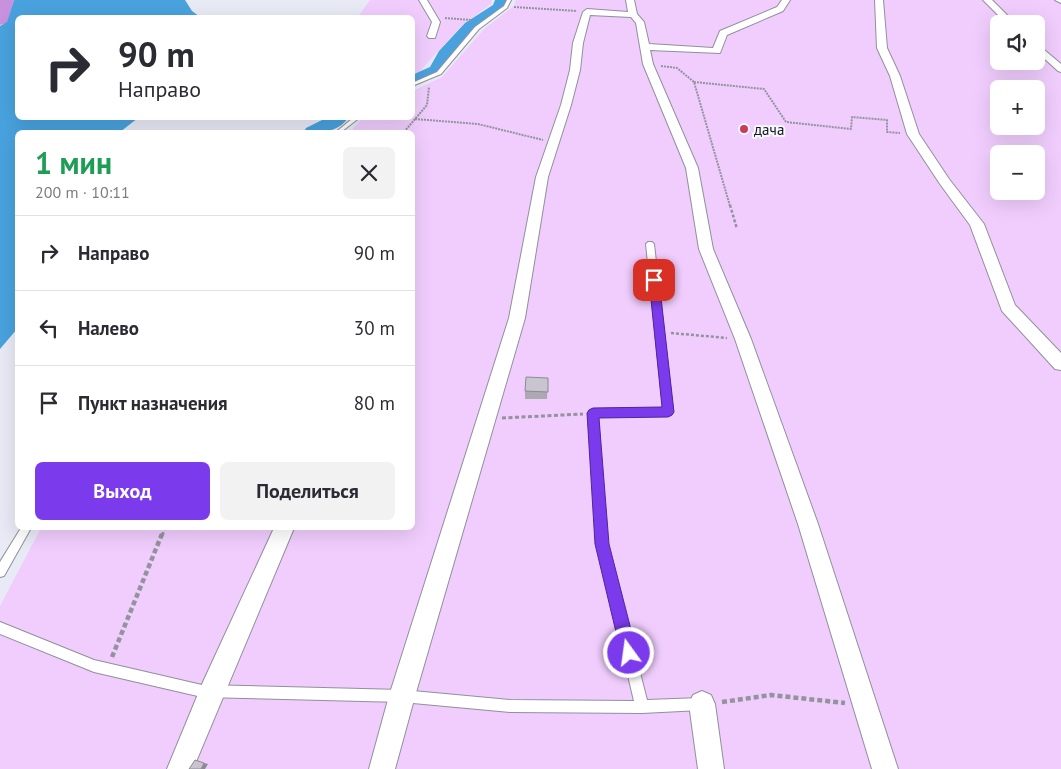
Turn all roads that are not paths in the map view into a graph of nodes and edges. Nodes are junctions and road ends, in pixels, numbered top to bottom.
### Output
1 (426, 0) edge
2 (510, 0) edge
3 (786, 0) edge
4 (879, 0) edge
5 (987, 0) edge
6 (632, 7) edge
7 (1003, 15) edge
8 (432, 36) dead end
9 (644, 47) junction
10 (1045, 54) edge
11 (1061, 69) edge
12 (415, 84) edge
13 (353, 120) edge
14 (341, 130) edge
15 (650, 244) dead end
16 (1061, 364) edge
17 (25, 530) edge
18 (283, 530) edge
19 (0, 572) edge
20 (0, 628) edge
21 (212, 691) junction
22 (402, 696) junction
23 (702, 704) joint
24 (642, 707) junction
25 (180, 769) edge
26 (382, 769) edge
27 (711, 769) edge
28 (884, 769) edge

1 - 8 street
2 - 12 lane
3 - 9 street
4 - 16 street
5 - 7 street
6 - 9 street
6 - 22 street
9 - 28 street
10 - 11 street
13 - 14 lane
15 - 24 lane
17 - 19 lane
18 - 21 street
20 - 21 lane
21 - 22 lane
21 - 25 street
22 - 24 lane
22 - 26 street
23 - 24 lane
23 - 27 street

